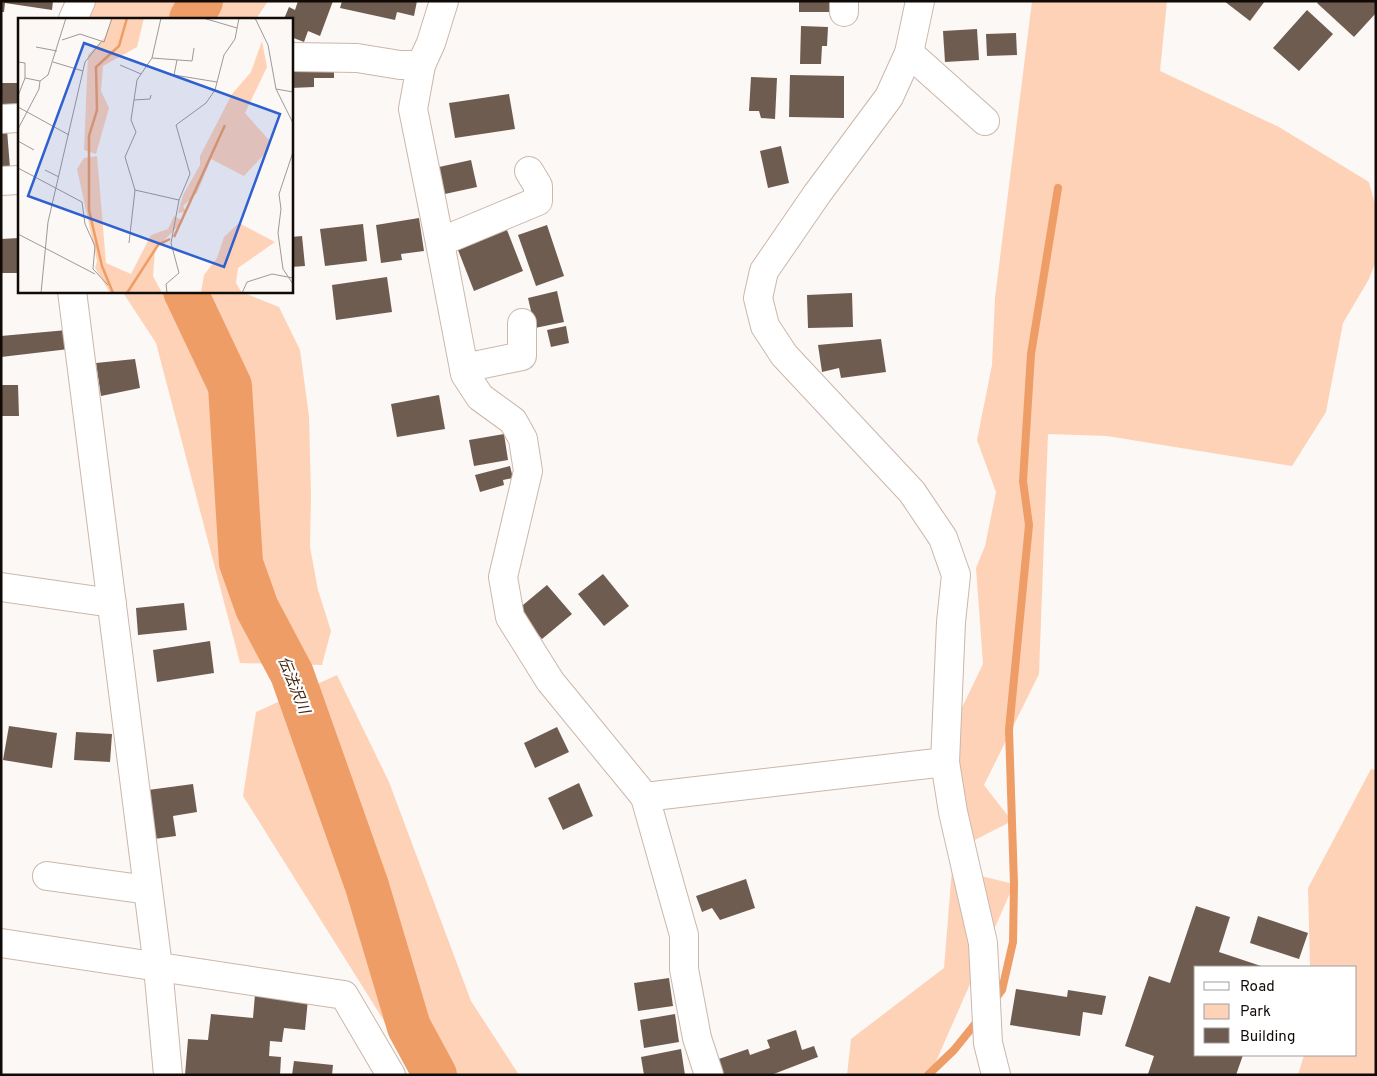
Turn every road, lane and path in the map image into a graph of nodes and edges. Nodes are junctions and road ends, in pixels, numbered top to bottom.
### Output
1 (81, 1) edge
2 (444, 1) edge
3 (920, 1) edge
4 (73, 18) edge
5 (910, 53) junction
6 (292, 57) edge
7 (421, 65) junction
8 (18, 118) edge
9 (1, 119) edge
10 (985, 121) dead end
11 (529, 171) dead end
12 (18, 180) edge
13 (1, 181) edge
14 (440, 242) junction
15 (72, 292) edge
16 (522, 324) dead end
17 (464, 368) junction
18 (1, 587) edge
19 (112, 603) junction
20 (946, 762) junction
21 (645, 797) junction
22 (47, 876) dead end
23 (148, 890) junction
24 (1, 943) edge
25 (158, 967) junction
26 (168, 1075) edge
27 (391, 1075) edge
28 (709, 1075) edge
29 (996, 1075) edge

1 - 4 street
2 - 7 street
3 - 5 street
5 - 10 street
5 - 20 street
6 - 7 street
7 - 14 street
8 - 9 street
11 - 14 street
12 - 13 street
14 - 17 street
15 - 19 street
16 - 17 street
17 - 21 street
18 - 19 street
19 - 23 street
20 - 21 street
20 - 29 street
21 - 28 street
22 - 23 street
23 - 25 street
24 - 25 street
25 - 26 street
25 - 27 street

